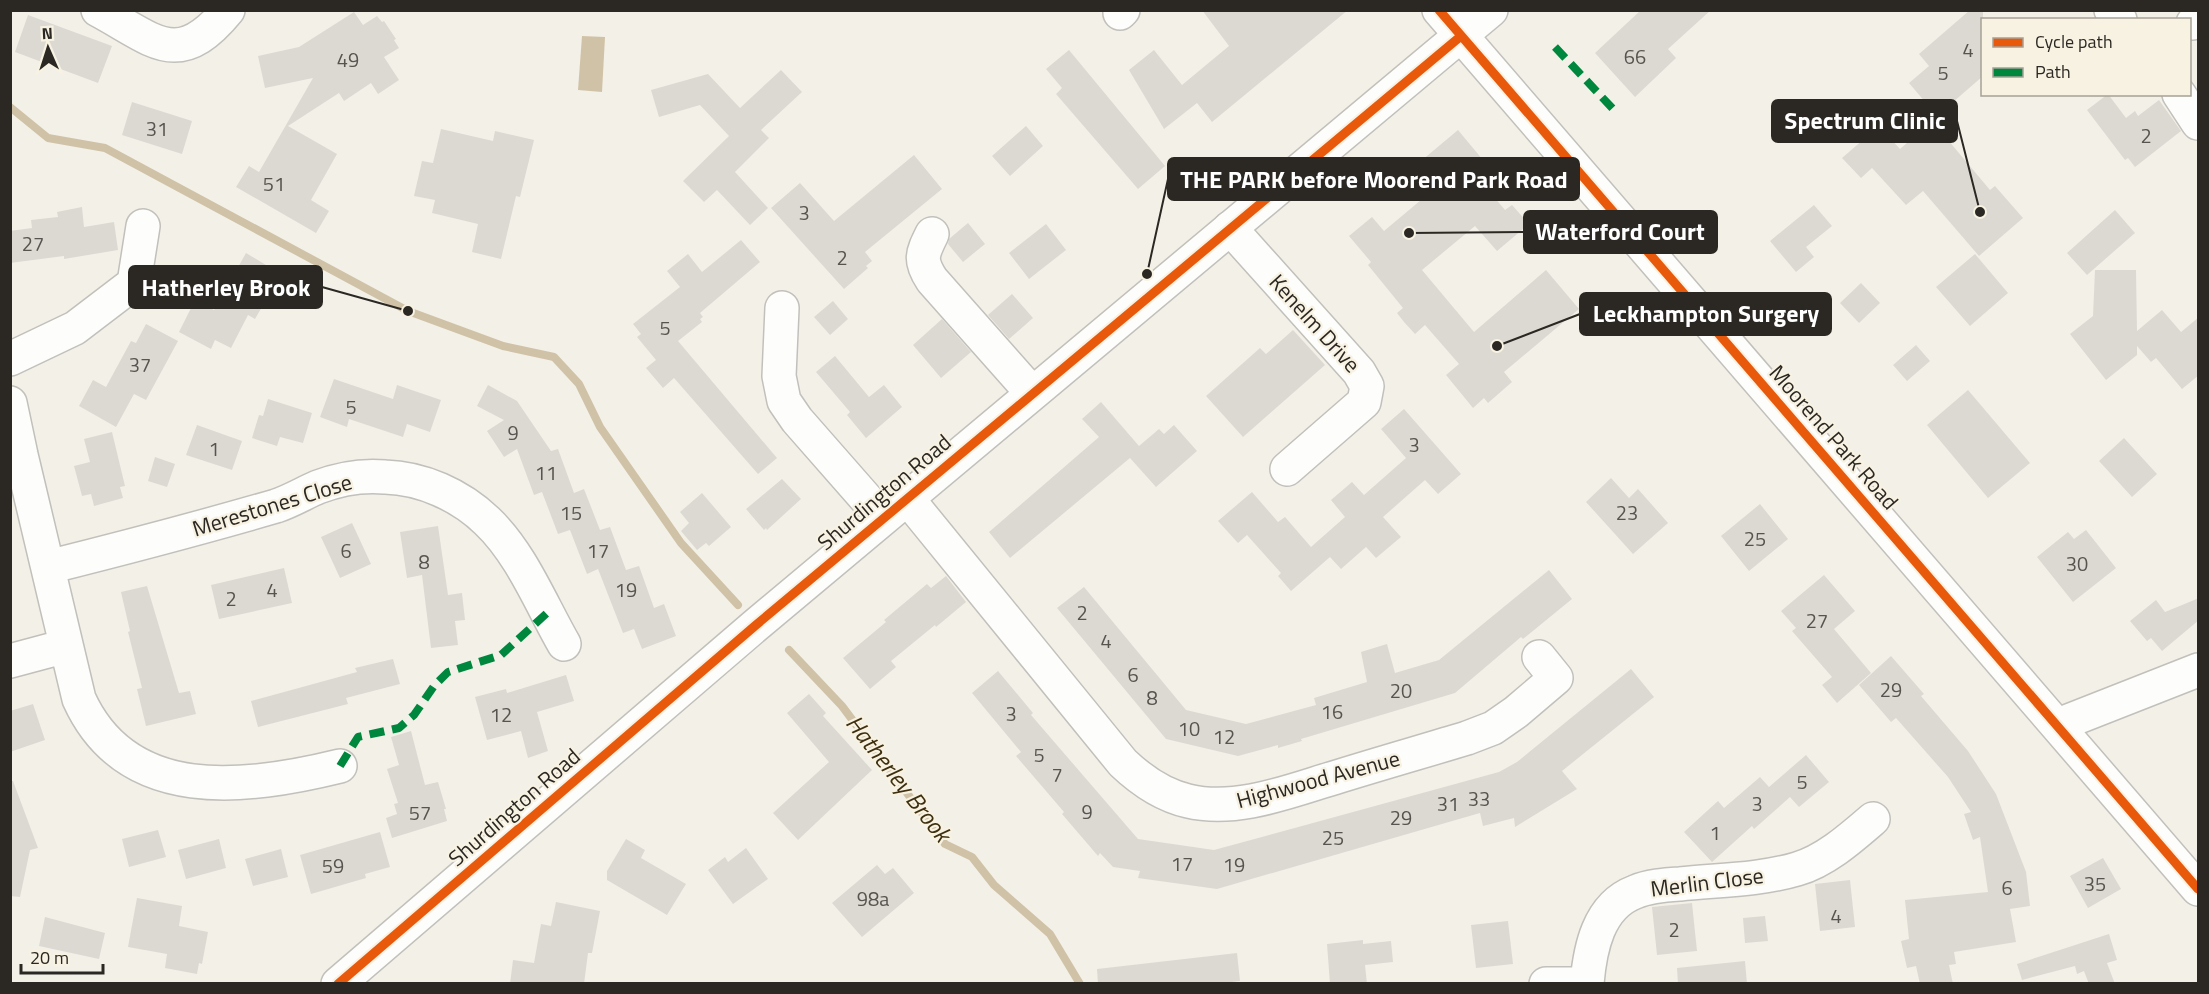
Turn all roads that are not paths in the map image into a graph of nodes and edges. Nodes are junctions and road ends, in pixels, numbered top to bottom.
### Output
1 (98, 10) edge
2 (228, 10) edge
3 (1439, 10) edge
4 (1491, 10) edge
5 (1461, 36) junction
6 (2180, 96) edge
7 (2199, 123) edge
8 (143, 226) dead end
9 (1230, 228) junction
10 (932, 234) dead end
11 (782, 308) dead end
12 (10, 359) edge
13 (1032, 393) junction
14 (10, 403) edge
15 (1287, 469) dead end
16 (895, 508) junction
17 (48, 567) junction
18 (564, 644) dead end
19 (66, 645) junction
20 (10, 661) edge
21 (2199, 670) edge
22 (1555, 677) dead end
23 (2058, 725) junction
24 (340, 766) dead end
25 (1872, 818) dead end
26 (2199, 889) edge
27 (1587, 983) edge
28 (338, 984) edge
29 (1546, 984) edge

1 - 2 street
3 - 5 street, Moorend Park Road
4 - 5 street, Shurdington Road
5 - 9 street, Shurdington Road
5 - 23 street, Moorend Park Road
6 - 7 street
8 - 12 street
9 - 13 street, Shurdington Road
9 - 15 street, Kenelm Drive
10 - 13 street
11 - 16 street, Highwood Avenue
13 - 16 street, Shurdington Road
14 - 17 street
16 - 22 street, Highwood Avenue
16 - 28 street, Shurdington Road
17 - 18 street, Merestones Close
17 - 19 street
19 - 20 street
19 - 24 street
21 - 23 street
23 - 26 street, Moorend Park Road
25 - 27 street, Merlin Close
27 - 29 street

